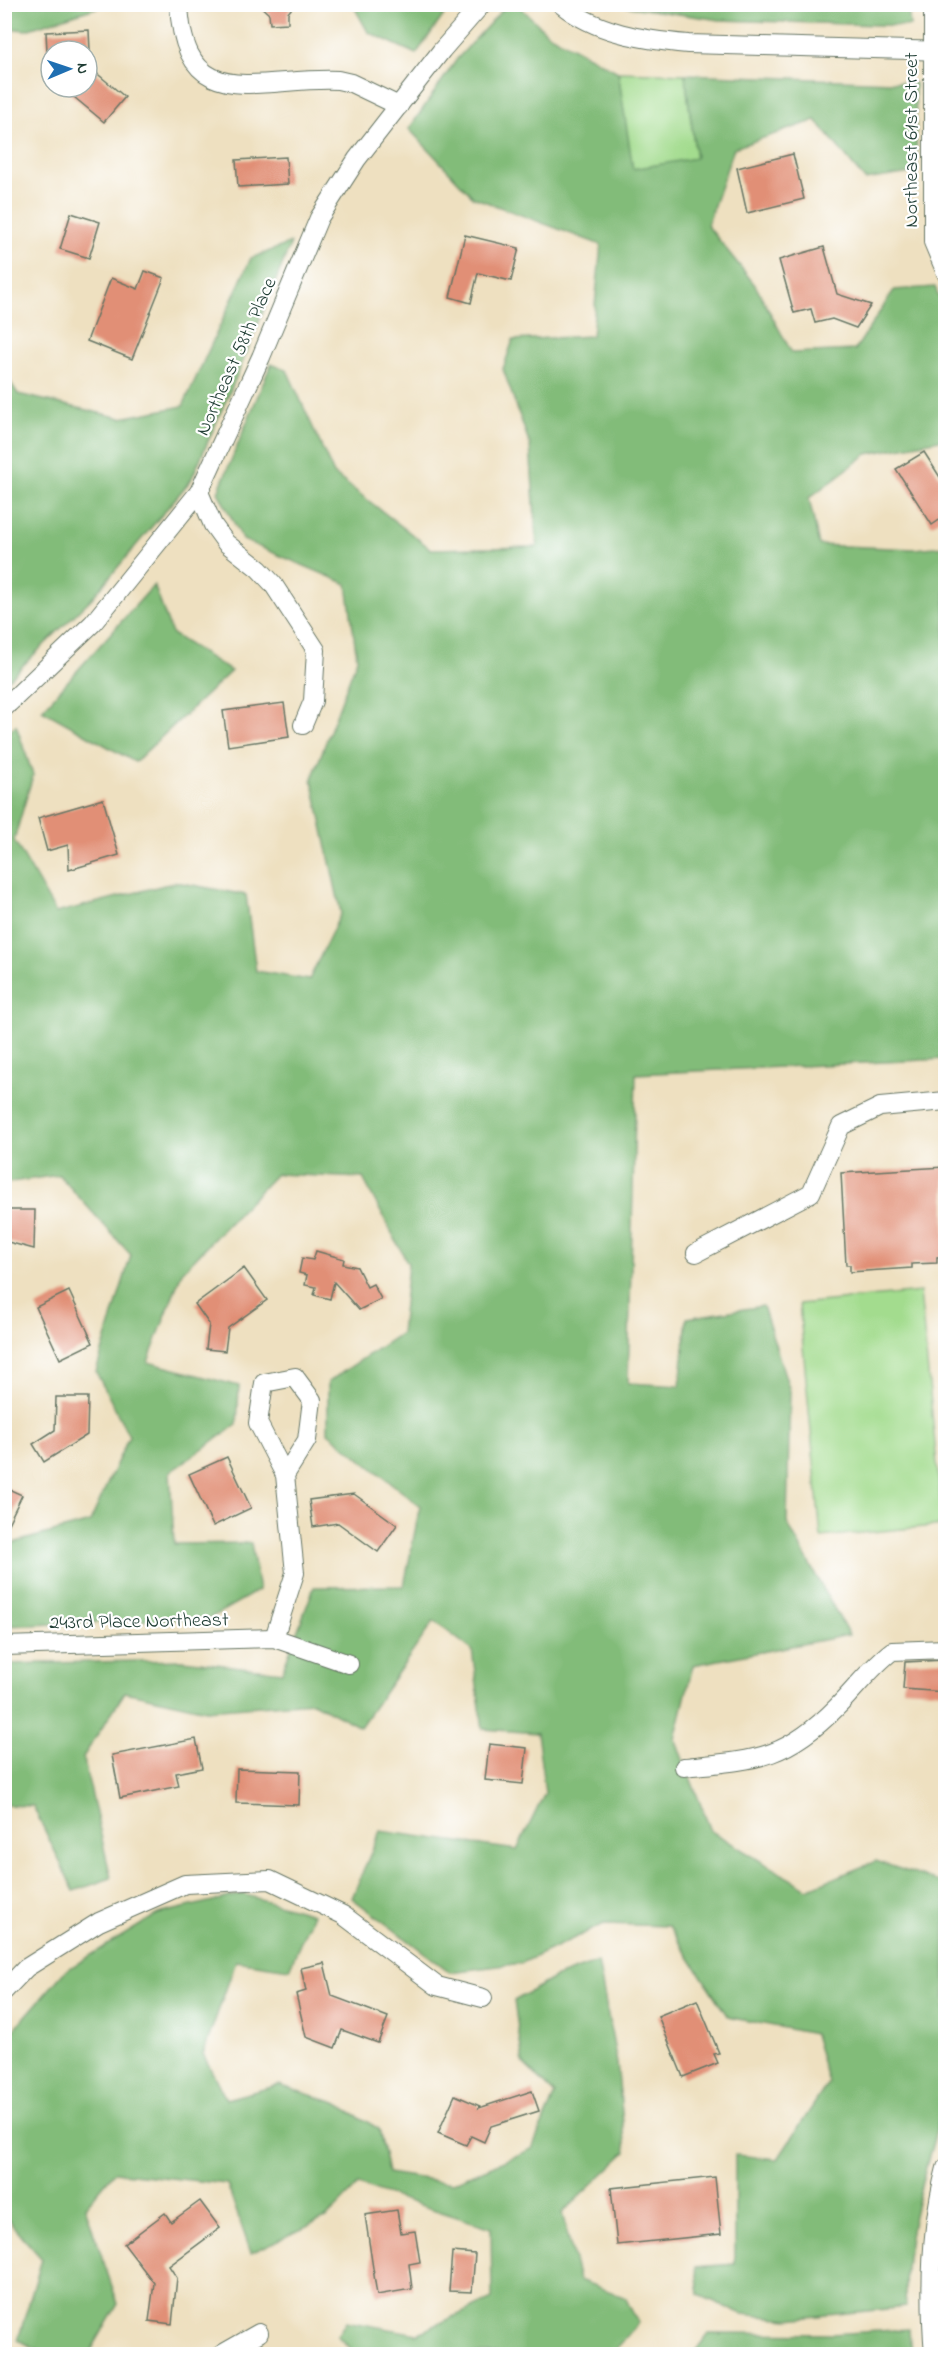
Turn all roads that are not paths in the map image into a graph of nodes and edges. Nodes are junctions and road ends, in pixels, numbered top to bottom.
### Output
1 (179, 4) edge
2 (482, 4) edge
3 (561, 4) edge
4 (933, 4) edge
5 (939, 51) edge
6 (399, 106) junction
7 (945, 273) edge
8 (199, 492) junction
9 (4, 708) edge
10 (303, 725) dead end
11 (945, 1101) edge
12 (696, 1252) dead end
13 (285, 1475) junction
14 (274, 1638) junction
15 (4, 1646) edge
16 (945, 1649) edge
17 (350, 1664) dead end
18 (684, 1767) dead end
19 (4, 1991) edge
20 (483, 1998) dead end
21 (945, 2168) edge
22 (259, 2332) dead end
23 (222, 2355) edge
24 (934, 2355) edge

1 - 6 street
2 - 6 street, Northeast 58th Place
3 - 5 street
4 - 5 street, Northeast 61st Street
5 - 7 street, Northeast 61st Street
6 - 8 street, Northeast 58th Place
8 - 9 street, Northeast 58th Place
8 - 10 street
11 - 12 street
13 - 13 street
13 - 14 street
14 - 15 street, 243rd Place Northeast
14 - 17 street
16 - 18 street
19 - 20 street
21 - 24 street
22 - 23 street

